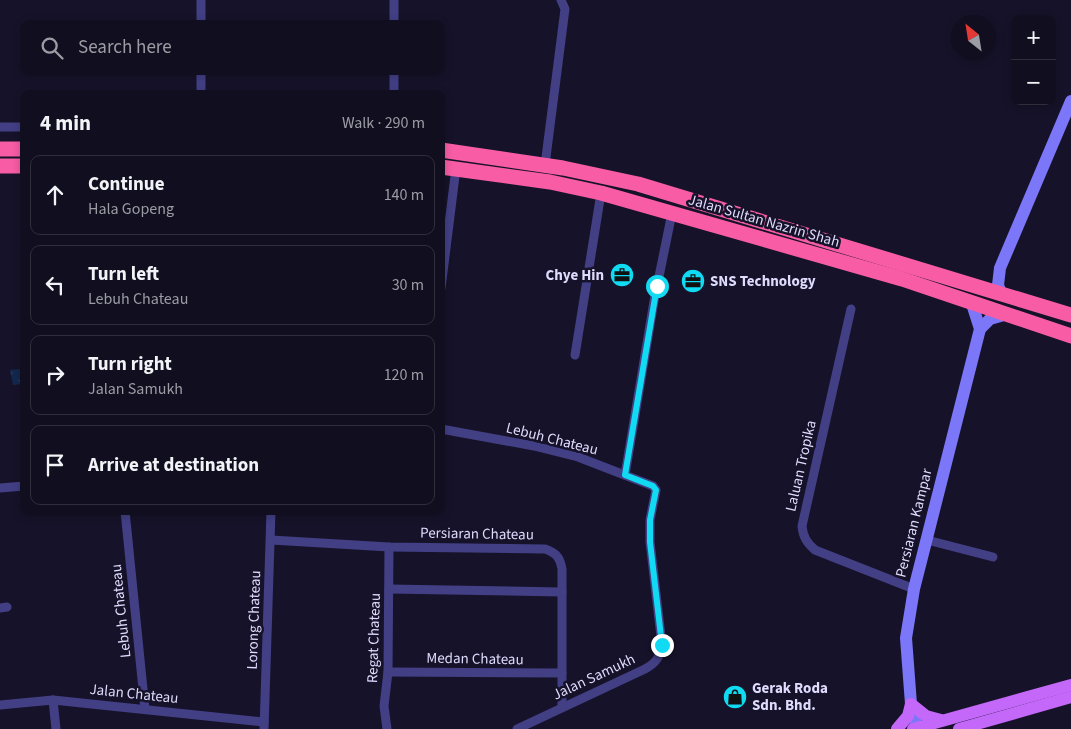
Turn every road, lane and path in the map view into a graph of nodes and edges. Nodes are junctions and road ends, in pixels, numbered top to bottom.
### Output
1 (201, 0) edge
2 (394, 0) edge
3 (561, 0) edge
4 (201, 20) edge
5 (394, 20) edge
6 (201, 75) edge
7 (394, 75) edge
8 (201, 90) edge
9 (394, 90) edge
10 (1071, 101) edge
11 (0, 127) edge
12 (20, 127) edge
13 (20, 149) edge
14 (0, 150) edge
15 (445, 151) edge
16 (545, 165) junction
17 (0, 166) edge
18 (20, 166) edge
19 (449, 167) edge
20 (601, 194) junction
21 (672, 213) junction
22 (445, 228) edge
23 (1000, 268) junction
24 (977, 286) junction
25 (1001, 293) junction
26 (972, 304) junction
27 (851, 309) dead end
28 (1004, 315) junction
29 (1071, 315) edge
30 (980, 329) junction
31 (1071, 336) edge
32 (575, 355) dead end
33 (445, 430) edge
34 (625, 475) junction
35 (20, 486) edge
36 (653, 486) joint
37 (0, 488) edge
38 (125, 515) edge
39 (270, 515) edge
40 (270, 540) junction
41 (927, 540) junction
42 (389, 547) junction
43 (993, 557) dead end
44 (389, 589) junction
45 (914, 589) junction
46 (562, 592) junction
47 (388, 672) junction
48 (562, 674) junction
49 (1071, 685) edge
50 (1071, 697) edge
51 (52, 700) junction
52 (911, 704) junction
53 (0, 705) edge
54 (562, 707) junction
55 (145, 709) junction
56 (944, 720) junction
57 (264, 726) edge
58 (56, 729) edge
59 (387, 729) edge
60 (517, 729) edge
61 (897, 729) edge
62 (916, 729) edge
63 (959, 729) edge

1 - 4 street
2 - 5 street
3 - 16 street
6 - 8 street
7 - 9 street
10 - 23 street
11 - 12 street
13 - 14 highway
15 - 16 highway, Jalan Sultan Nazrin Shah
16 - 24 highway, Jalan Sultan Nazrin Shah
17 - 18 highway
19 - 20 highway, Jalan Sultan Nazrin Shah
19 - 22 street
20 - 21 highway, Jalan Sultan Nazrin Shah
20 - 32 street
21 - 26 highway, Jalan Sultan Nazrin Shah
21 - 34 street
23 - 24 street
23 - 25 street
24 - 25 highway, Jalan Sultan Nazrin Shah
25 - 29 highway, Jalan Sultan Nazrin Shah
26 - 28 highway, Jalan Sultan Nazrin Shah
26 - 30 street
27 - 45 street, Laluan Tropika
28 - 30 street
28 - 31 highway, Jalan Sultan Nazrin Shah
30 - 41 street, Persiaran Kampar
33 - 34 street, Lebuh Chateau
34 - 36 street, Lebuh Chateau
35 - 37 street
36 - 54 street, Jalan Samukh
38 - 55 street, Lebuh Chateau
39 - 40 street, Lorong Chateau
40 - 42 street, Persiaran Chateau
40 - 57 street, Lorong Chateau
41 - 43 street
41 - 45 street, Persiaran Kampar
42 - 44 street, Regat Chateau
42 - 46 street, Persiaran Chateau
44 - 46 street
44 - 47 street, Regat Chateau
45 - 52 street, Persiaran Kampar
46 - 48 street, Persiaran Chateau
47 - 48 street, Medan Chateau
47 - 59 street, Regat Chateau
48 - 54 street, Persiaran Chateau
49 - 56 main road
50 - 63 main road
51 - 53 street, Jalan Chateau
51 - 55 street, Jalan Chateau
51 - 58 street
52 - 56 main road
52 - 61 main road
52 - 62 street, Persiaran Kampar
54 - 60 street, Jalan Samukh
55 - 57 street, Jalan Chateau
56 - 62 main road

